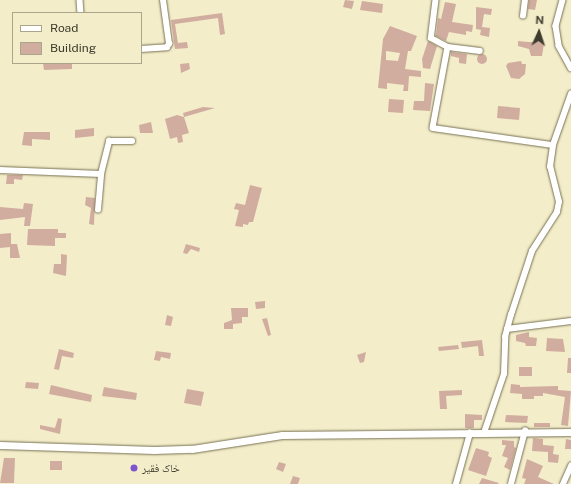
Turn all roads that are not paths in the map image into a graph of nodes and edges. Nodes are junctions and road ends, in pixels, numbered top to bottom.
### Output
1 (80, 0) edge
2 (163, 0) edge
3 (436, 0) edge
4 (525, 0) edge
5 (563, 0) edge
6 (81, 12) edge
7 (523, 16) dead end
8 (448, 47) junction
9 (142, 49) edge
10 (480, 51) dead end
11 (571, 68) edge
12 (571, 94) edge
13 (132, 141) dead end
14 (553, 145) junction
15 (0, 170) edge
16 (101, 174) junction
17 (98, 210) dead end
18 (571, 321) edge
19 (507, 329) junction
20 (525, 431) junction
21 (571, 432) edge
22 (470, 433) junction
23 (484, 433) junction
24 (0, 445) edge
25 (571, 466) edge
26 (456, 484) edge
27 (511, 484) edge
28 (563, 484) edge

1 - 6 street
2 - 9 street
3 - 8 street
4 - 7 street
5 - 11 street
8 - 10 street
8 - 14 street
12 - 14 street
13 - 16 street
14 - 19 street
15 - 16 street
16 - 17 street
18 - 19 street
19 - 23 street
20 - 21 street
20 - 23 street
20 - 27 street
22 - 23 street
22 - 24 street
22 - 26 street
25 - 28 street

